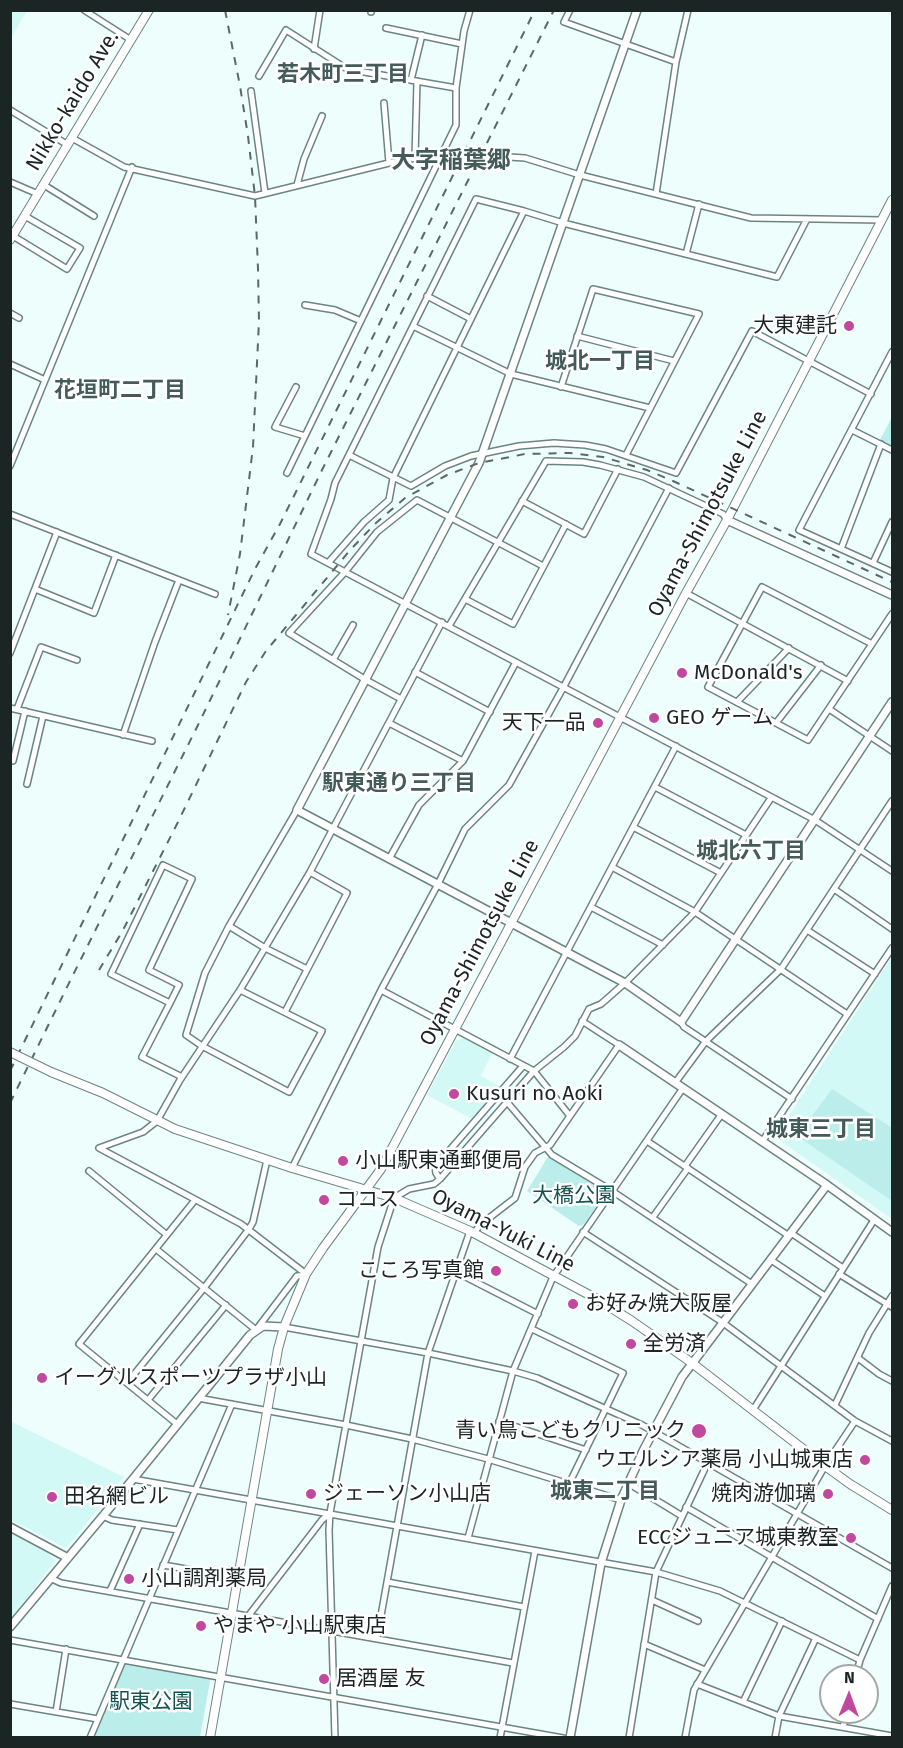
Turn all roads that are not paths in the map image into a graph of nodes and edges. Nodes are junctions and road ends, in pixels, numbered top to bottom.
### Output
1 (84, 10) edge
2 (149, 10) edge
3 (320, 10) edge
4 (470, 10) edge
5 (570, 10) edge
6 (637, 10) edge
7 (688, 10) edge
8 (386, 28) dead end
9 (422, 35) junction
10 (131, 40) junction
11 (462, 44) junction
12 (625, 45) junction
13 (314, 49) junction
14 (676, 62) junction
15 (259, 76) dead end
16 (414, 81) junction
17 (456, 88) junction
18 (251, 91) dead end
19 (384, 103) dead end
20 (10, 110) edge
21 (322, 116) dead end
22 (70, 141) junction
23 (442, 153) junction
24 (415, 158) junction
25 (389, 163) junction
26 (132, 167) junction
27 (580, 175) junction
28 (10, 182) edge
29 (44, 185) junction
30 (297, 185) junction
31 (265, 193) junction
32 (38, 194) junction
33 (656, 194) junction
34 (892, 200) edge
35 (699, 204) junction
36 (524, 211) junction
37 (25, 216) junction
38 (93, 216) dead end
39 (807, 219) junction
40 (882, 219) junction
41 (563, 224) junction
42 (12, 238) edge
43 (686, 254) junction
44 (427, 296) junction
45 (305, 305) dead end
46 (10, 313) edge
47 (19, 318) dead end
48 (471, 319) junction
49 (361, 321) junction
50 (413, 326) junction
51 (578, 336) junction
52 (457, 348) junction
53 (892, 352) edge
54 (809, 360) junction
55 (674, 361) junction
56 (10, 364) edge
57 (511, 374) junction
58 (45, 380) junction
59 (296, 387) dead end
60 (561, 387) junction
61 (871, 394) junction
62 (650, 408) junction
63 (852, 430) junction
64 (304, 436) junction
65 (881, 444) junction
66 (892, 450) edge
67 (483, 453) junction
68 (349, 455) junction
69 (626, 455) junction
70 (10, 466) edge
71 (618, 469) junction
72 (287, 473) dead end
73 (393, 477) junction
74 (669, 488) junction
75 (522, 501) junction
76 (10, 514) edge
77 (451, 518) junction
78 (727, 520) junction
79 (892, 522) edge
80 (566, 524) junction
81 (57, 532) junction
82 (498, 543) junction
83 (842, 549) junction
84 (116, 555) junction
85 (328, 563) junction
86 (873, 563) junction
87 (543, 566) junction
88 (345, 572) junction
89 (892, 572) edge
90 (179, 580) junction
91 (35, 589) junction
92 (686, 592) junction
93 (215, 594) dead end
94 (892, 595) edge
95 (465, 599) junction
96 (406, 604) junction
97 (892, 614) edge
98 (442, 622) junction
99 (743, 623) junction
100 (353, 626) dead end
101 (449, 626) junction
102 (872, 644) junction
103 (789, 648) junction
104 (10, 653) edge
105 (77, 660) dead end
106 (333, 660) junction
107 (516, 662) junction
108 (821, 665) junction
109 (415, 672) junction
110 (366, 680) junction
111 (848, 681) junction
112 (563, 688) junction
113 (401, 699) junction
114 (736, 702) junction
115 (892, 702) edge
116 (14, 709) edge
117 (829, 709) junction
118 (25, 711) junction
119 (490, 712) junction
120 (43, 716) junction
121 (620, 718) junction
122 (389, 723) junction
123 (776, 723) junction
124 (123, 735) junction
125 (870, 736) junction
126 (152, 741) dead end
127 (676, 746) junction
128 (892, 751) edge
129 (10, 760) edge
130 (463, 761) junction
131 (27, 784) dead end
132 (655, 787) junction
133 (771, 798) junction
134 (892, 801) edge
135 (297, 810) junction
136 (890, 811) edge
137 (815, 820) junction
138 (633, 827) junction
139 (332, 828) junction
140 (746, 835) junction
141 (860, 850) junction
142 (389, 859) junction
143 (612, 867) junction
144 (310, 872) junction
145 (892, 872) edge
146 (721, 873) junction
147 (438, 884) junction
148 (834, 889) junction
149 (591, 907) junction
150 (695, 912) junction
151 (511, 923) junction
152 (229, 926) junction
153 (892, 929) edge
154 (807, 930) junction
155 (736, 939) junction
156 (663, 945) junction
157 (265, 948) junction
158 (892, 948) edge
159 (567, 952) junction
160 (307, 969) junction
161 (781, 969) junction
162 (875, 974) junction
163 (625, 983) junction
164 (240, 990) junction
165 (381, 990) junction
166 (170, 1003) junction
167 (285, 1012) junction
168 (847, 1014) junction
169 (582, 1021) junction
170 (681, 1022) junction
171 (455, 1029) junction
172 (706, 1041) junction
173 (619, 1045) junction
174 (202, 1046) junction
175 (10, 1052) edge
176 (510, 1059) junction
177 (524, 1066) junction
178 (534, 1071) junction
179 (182, 1077) junction
180 (675, 1083) junction
181 (682, 1088) junction
182 (496, 1097) junction
183 (792, 1098) junction
184 (505, 1104) junction
185 (721, 1114) junction
186 (570, 1116) junction
187 (157, 1121) junction
188 (647, 1141) junction
189 (762, 1142) junction
190 (544, 1147) junction
191 (267, 1160) junction
192 (686, 1167) junction
193 (292, 1168) junction
194 (89, 1170) dead end
195 (440, 1179) junction
196 (827, 1185) junction
197 (367, 1190) junction
198 (612, 1191) junction
199 (394, 1198) junction
200 (195, 1200) junction
201 (653, 1217) junction
202 (874, 1220) junction
203 (249, 1229) junction
204 (472, 1232) junction
205 (583, 1232) junction
206 (892, 1232) edge
207 (790, 1234) junction
208 (167, 1235) junction
209 (156, 1249) junction
210 (771, 1260) junction
211 (841, 1271) junction
212 (456, 1272) junction
213 (306, 1275) junction
214 (553, 1277) junction
215 (752, 1284) junction
216 (204, 1288) junction
217 (825, 1296) junction
218 (892, 1296) edge
219 (226, 1305) junction
220 (890, 1305) edge
221 (538, 1314) junction
222 (722, 1322) junction
223 (284, 1327) junction
224 (532, 1329) junction
225 (256, 1330) junction
226 (362, 1340) junction
227 (428, 1353) junction
228 (858, 1358) junction
229 (692, 1363) junction
230 (781, 1366) junction
231 (513, 1371) junction
232 (892, 1381) edge
233 (127, 1383) junction
234 (198, 1398) junction
235 (148, 1400) junction
236 (232, 1404) junction
237 (835, 1406) junction
238 (606, 1409) junction
239 (267, 1410) junction
240 (753, 1410) junction
241 (499, 1421) junction
242 (855, 1421) junction
243 (177, 1424) junction
244 (346, 1425) junction
245 (653, 1432) junction
246 (412, 1439) junction
247 (892, 1441) edge
248 (586, 1450) junction
249 (488, 1459) junction
250 (708, 1462) junction
251 (825, 1466) junction
252 (133, 1479) junction
253 (628, 1483) junction
254 (569, 1484) junction
255 (194, 1491) junction
256 (251, 1499) junction
257 (621, 1500) junction
258 (686, 1507) junction
259 (892, 1510) edge
260 (330, 1513) junction
261 (798, 1514) junction
262 (103, 1516) junction
263 (682, 1516) junction
264 (140, 1524) junction
265 (396, 1525) junction
266 (10, 1527) edge
267 (178, 1530) junction
268 (468, 1538) junction
269 (535, 1551) junction
270 (772, 1557) junction
271 (68, 1558) junction
272 (601, 1563) junction
273 (163, 1565) junction
274 (892, 1568) edge
275 (656, 1572) junction
276 (50, 1578) junction
277 (237, 1578) junction
278 (387, 1582) junction
279 (892, 1586) edge
280 (110, 1591) junction
281 (149, 1599) junction
282 (652, 1600) junction
283 (745, 1602) junction
284 (524, 1607) junction
285 (231, 1612) junction
286 (249, 1615) junction
287 (878, 1618) junction
288 (698, 1621) dead end
289 (782, 1621) junction
290 (10, 1627) edge
291 (332, 1630) junction
292 (377, 1638) junction
293 (816, 1638) junction
294 (10, 1640) edge
295 (644, 1644) junction
296 (66, 1649) junction
297 (124, 1659) junction
298 (860, 1660) junction
299 (513, 1663) junction
300 (859, 1664) edge
301 (705, 1670) junction
302 (220, 1676) junction
303 (697, 1684) junction
304 (334, 1697) junction
305 (743, 1702) junction
306 (10, 1704) edge
307 (56, 1712) junction
308 (779, 1716) junction
309 (98, 1719) junction
310 (844, 1724) edge
311 (502, 1727) junction
312 (843, 1727) junction
313 (892, 1736) edge
314 (90, 1737) edge
315 (210, 1737) edge
316 (335, 1737) edge
317 (500, 1737) edge
318 (563, 1737) edge
319 (570, 1737) edge
320 (629, 1737) edge
321 (685, 1737) edge
322 (775, 1737) edge

1 - 10 street
2 - 10 main road, Nikko-kaido Ave.
3 - 13 street
4 - 11 street
5 - 12 street
6 - 12 street
7 - 14 street
8 - 9 street
9 - 11 street
9 - 16 street
10 - 22 main road, Nikko-kaido Ave.
11 - 17 street
12 - 14 street
12 - 27 street
13 - 15 street
13 - 16 street
14 - 33 street
16 - 17 street
16 - 24 street
17 - 23 street
18 - 31 street
19 - 25 street
20 - 22 street
21 - 30 street
22 - 26 street
22 - 29 main road, Nikko-kaido Ave.
23 - 24 street
23 - 27 street
23 - 49 street
24 - 25 street
25 - 30 street
26 - 31 street
26 - 58 street
27 - 33 street
27 - 41 street
28 - 32 street
29 - 32 main road, Nikko-kaido Ave.
29 - 38 street
30 - 31 street
32 - 37 main road, Nikko-kaido Ave.
33 - 35 street
34 - 40 main road, Oyama-Shimotsuke Line
35 - 39 street
35 - 43 street
36 - 41 street
36 - 44 street
36 - 48 street
37 - 42 main road, Nikko-kaido Ave.
37 - 42 street
39 - 40 street
39 - 43 street
40 - 54 main road, Oyama-Shimotsuke Line
41 - 43 street
41 - 57 street
44 - 48 street
44 - 50 street
45 - 49 street
46 - 47 street
48 - 52 street
49 - 64 street
50 - 52 street
50 - 68 street
51 - 55 street
51 - 55 street
51 - 60 street
52 - 57 street
52 - 73 street
53 - 61 street
54 - 61 street
54 - 69 street
54 - 78 main road, Oyama-Shimotsuke Line
55 - 62 street
56 - 58 street
57 - 60 street
57 - 67 street
58 - 70 street
59 - 64 street
60 - 62 street
61 - 63 street
62 - 69 street
63 - 65 street
63 - 83 street
64 - 72 street
65 - 66 street
65 - 83 street
67 - 69 street
67 - 73 street
67 - 77 street
68 - 73 street
68 - 85 street
71 - 74 street
71 - 75 street
71 - 80 street
73 - 85 street
74 - 78 street
74 - 112 street
75 - 80 street
75 - 82 street
76 - 81 street
77 - 82 street
77 - 88 street
77 - 96 street
78 - 92 main road, Oyama-Shimotsuke Line
78 - 94 street
79 - 86 street
80 - 87 street
81 - 84 street
81 - 91 street
82 - 87 street
82 - 95 street
83 - 86 street
84 - 90 street
84 - 91 street
85 - 88 street
86 - 89 street
87 - 95 street
88 - 96 street
88 - 106 street
90 - 93 street
90 - 124 street
91 - 104 street
92 - 99 street
92 - 121 main road, Oyama-Shimotsuke Line
95 - 101 street
96 - 98 street
96 - 110 street
97 - 102 street
98 - 101 street
98 - 109 street
99 - 102 street
99 - 103 street
99 - 114 street
100 - 106 street
101 - 107 street
102 - 111 street
103 - 108 street
103 - 114 street
105 - 116 street
106 - 110 street
107 - 112 street
107 - 119 street
108 - 111 street
108 - 123 street
109 - 113 street
109 - 119 street
110 - 113 street
110 - 135 street
111 - 117 street
112 - 121 street
112 - 147 street
113 - 122 street
114 - 123 street
115 - 125 street
116 - 118 street
117 - 123 street
117 - 125 street
118 - 120 street
118 - 129 street
119 - 130 street
120 - 124 street
120 - 131 street
121 - 127 street
121 - 151 main road, Oyama-Shimotsuke Line
122 - 130 street
122 - 139 street
124 - 126 street
125 - 128 street
125 - 137 street
127 - 132 street
127 - 133 street
130 - 142 street
132 - 138 street
132 - 140 street
133 - 137 street
133 - 140 street
134 - 136 street
135 - 139 street
135 - 152 street
136 - 141 street
137 - 141 street
137 - 155 street
138 - 143 street
138 - 146 street
139 - 142 street
139 - 144 street
140 - 146 street
141 - 145 street
141 - 148 street
142 - 147 street
143 - 149 street
143 - 150 street
144 - 157 street
144 - 160 street
146 - 150 street
147 - 151 street
147 - 165 street
148 - 153 street
148 - 154 street
149 - 156 street
149 - 159 street
150 - 155 street
150 - 156 street
151 - 159 street
151 - 171 main road, Oyama-Shimotsuke Line
152 - 157 street
152 - 174 street
154 - 161 street
154 - 162 street
155 - 161 street
155 - 170 street
156 - 163 street
157 - 160 street
157 - 164 street
158 - 162 street
159 - 163 street
159 - 176 street
160 - 167 street
161 - 168 street
161 - 172 street
162 - 168 street
163 - 169 street
163 - 170 street
164 - 167 street
164 - 174 street
165 - 171 street
165 - 193 street
166 - 166 street
166 - 179 street
167 - 174 street
168 - 183 street
169 - 173 street
169 - 178 street
170 - 172 street
171 - 176 street
171 - 197 main road, Oyama-Shimotsuke Line
172 - 180 street
172 - 183 street
173 - 180 street
173 - 186 street
174 - 179 street
175 - 187 main road, Oyama-Yuki Line, bridge
176 - 177 street
177 - 178 street
177 - 182 street
178 - 184 street
178 - 186 street
179 - 187 street
180 - 181 street
181 - 185 street
181 - 188 street
182 - 184 street
182 - 195 street
183 - 189 street
184 - 190 street
184 - 195 street
185 - 189 street
185 - 192 street
186 - 190 street
187 - 191 main road, Oyama-Yuki Line
187 - 200 street
188 - 192 street
188 - 198 street
189 - 196 street
190 - 198 street
190 - 204 street
191 - 193 main road, Oyama-Yuki Line
191 - 203 street
192 - 201 street
192 - 207 street
193 - 197 main road, Oyama-Yuki Line
194 - 208 street
195 - 199 street
196 - 202 street
196 - 207 street
197 - 199 main road, Oyama-Yuki Line
197 - 213 main road, Oyama-Shimotsuke Line
198 - 201 street
198 - 205 street
199 - 204 main road, Oyama-Yuki Line
199 - 226 street
200 - 203 street
200 - 208 street
201 - 215 street
202 - 206 street
202 - 211 street
203 - 213 street
203 - 216 street
204 - 212 street
204 - 214 main road, Oyama-Yuki Line
205 - 214 street
205 - 222 street
207 - 210 street
207 - 211 street
208 - 209 street
209 - 216 street
209 - 233 street
210 - 215 street
210 - 217 street
211 - 217 street
211 - 220 street
212 - 221 street
212 - 227 street
213 - 223 main road, Oyama-Shimotsuke Line
213 - 225 street
214 - 221 street
214 - 229 main road, Oyama-Yuki Line
215 - 222 street
216 - 219 street
216 - 233 street
217 - 230 street
218 - 220 street
219 - 225 street
219 - 235 street
220 - 228 street
221 - 224 street
222 - 229 street
222 - 230 street
223 - 225 street
223 - 226 street
223 - 239 main road, Oyama-Shimotsuke Line
224 - 231 street
224 - 238 street
225 - 234 street
226 - 227 street
226 - 244 street
227 - 231 street
227 - 246 street
228 - 232 street
228 - 237 street
229 - 240 main road, Oyama-Yuki Line
229 - 245 street
230 - 237 street
230 - 240 street
231 - 238 street
231 - 241 street
233 - 235 street
234 - 236 street
234 - 243 street
235 - 243 street
236 - 239 street
236 - 255 street
237 - 242 street
238 - 245 street
238 - 248 street
239 - 244 street
239 - 256 main road, Oyama-Shimotsuke Line
240 - 251 main road, Oyama-Yuki Line
241 - 248 street
241 - 249 street
242 - 247 street
242 - 251 street
243 - 252 street
244 - 246 street
244 - 260 street
245 - 250 street
245 - 253 street
246 - 249 street
246 - 265 street
248 - 254 street
249 - 254 street
249 - 268 street
250 - 258 street
250 - 261 street
251 - 259 main road, Oyama-Yuki Line
251 - 261 street
252 - 255 street
252 - 262 street
253 - 257 street
253 - 263 street
254 - 257 street
255 - 256 street
255 - 267 street
256 - 260 street
256 - 277 main road, Oyama-Shimotsuke Line
257 - 272 street
258 - 263 street
258 - 270 street
260 - 265 street
260 - 286 street
260 - 291 street
261 - 270 street
261 - 274 street
262 - 264 street
262 - 271 street
263 - 275 street
264 - 267 street
264 - 280 street
265 - 268 street
265 - 278 street
266 - 271 street
267 - 273 street
268 - 269 street
269 - 272 street
269 - 284 street
270 - 283 street
270 - 287 street
271 - 276 street
272 - 275 street
272 - 319 street
273 - 277 street
273 - 281 street
275 - 282 street
275 - 283 street
276 - 280 street
276 - 290 street
277 - 285 main road, Oyama-Shimotsuke Line
278 - 284 street
278 - 292 street
279 - 287 street
280 - 281 street
281 - 285 street
281 - 297 street
282 - 288 street
282 - 295 street
283 - 289 street
283 - 301 street
284 - 299 street
285 - 286 street
285 - 302 main road, Oyama-Shimotsuke Line
286 - 291 street
287 - 298 street
289 - 293 street
289 - 305 street
291 - 292 street
291 - 304 street
292 - 299 street
293 - 298 street
293 - 308 street
294 - 296 street
295 - 301 street
295 - 320 street
296 - 297 street
296 - 307 street
297 - 302 street
297 - 309 street
298 - 300 street
299 - 311 street
301 - 303 street
302 - 304 street
302 - 315 main road, Oyama-Shimotsuke Line
303 - 305 street
303 - 321 street
304 - 311 street
304 - 316 street
305 - 308 street
306 - 307 street
307 - 309 street
308 - 312 street
308 - 322 street
309 - 314 street
310 - 312 street
311 - 317 street
311 - 318 street
312 - 313 street

